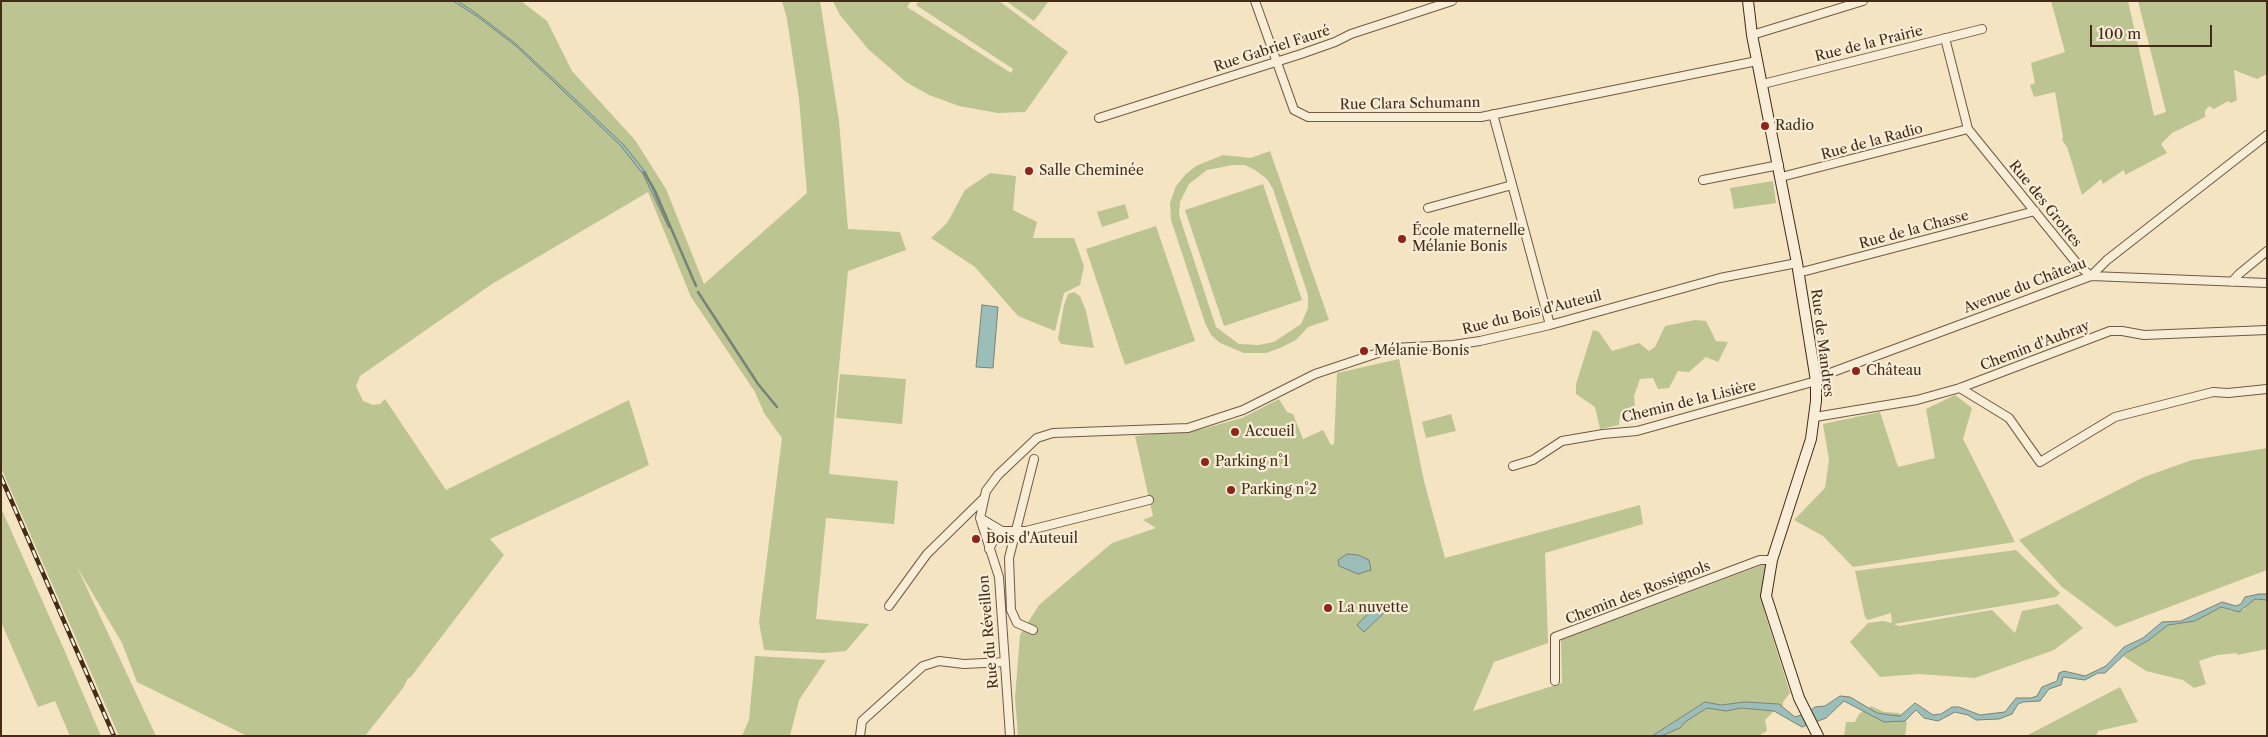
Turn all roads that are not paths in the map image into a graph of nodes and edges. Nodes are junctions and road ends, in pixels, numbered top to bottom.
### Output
1 (1256, 1) edge
2 (1452, 1) edge
3 (1748, 1) edge
4 (1863, 1) edge
5 (1982, 28) dead end
6 (1752, 35) junction
7 (1945, 38) junction
8 (1758, 60) junction
9 (1277, 62) junction
10 (1763, 84) junction
11 (1493, 114) junction
12 (1099, 118) dead end
13 (1968, 129) junction
14 (2267, 135) edge
15 (1779, 165) junction
16 (1781, 177) junction
17 (1703, 180) dead end
18 (1512, 184) junction
19 (1428, 208) dead end
20 (2035, 211) junction
21 (2267, 252) edge
22 (1798, 268) junction
23 (2091, 276) junction
24 (2232, 282) junction
25 (2267, 283) edge
26 (1550, 324) junction
27 (2267, 330) edge
28 (1816, 381) junction
29 (1960, 388) junction
30 (2267, 389) edge
31 (1815, 417) junction
32 (1044, 434) joint
33 (1034, 459) dead end
34 (1513, 466) dead end
35 (982, 499) junction
36 (1148, 500) dead end
37 (980, 518) junction
38 (1002, 531) junction
39 (1015, 532) junction
40 (989, 549) junction
41 (1772, 560) junction
42 (889, 606) dead end
43 (1033, 630) dead end
44 (1006, 662) junction
45 (1555, 681) dead end
46 (860, 736) edge
47 (1010, 736) edge
48 (1818, 736) edge

1 - 9 street, Rue Clara Schumann
2 - 9 street, Rue Gabriel Fauré
3 - 6 street, Rue de Mandres
4 - 6 street
5 - 7 street, Rue de la Prairie
6 - 8 street, Rue de Mandres
7 - 10 street, Rue de la Prairie
7 - 13 street, Rue des Grottes
8 - 10 street, Rue de Mandres
8 - 11 street, Rue Clara Schumann
9 - 11 street, Rue Clara Schumann
9 - 12 street, Rue Gabriel Fauré
10 - 15 street, Rue de Mandres
11 - 18 street
13 - 16 street, Rue de la Radio
13 - 20 street, Rue des Grottes
14 - 23 street, Avenue du Château
15 - 16 street, Rue de Mandres
15 - 17 street
16 - 22 street, Rue de Mandres
18 - 19 street
18 - 26 street
20 - 22 street, Rue de la Chasse
20 - 23 street, Rue des Grottes
21 - 24 street
22 - 26 street, Rue du Bois d'Auteuil
22 - 28 street, Rue de Mandres
23 - 24 street
23 - 28 street, Avenue du Château
24 - 25 street
26 - 32 street, Rue du Bois d'Auteuil
27 - 29 street, Chemin d'Aubray
28 - 31 street, Rue de Mandres
28 - 34 street, Chemin de la Lisière
29 - 30 street
29 - 31 street, Chemin d'Aubray
31 - 41 street, Rue de Mandres
32 - 35 street, Rue du Réveillon
33 - 39 street
35 - 37 street, Rue du Réveillon
35 - 42 street
36 - 39 street
37 - 38 street
37 - 40 street, Rue du Réveillon
38 - 39 street
38 - 40 street
39 - 43 street
40 - 44 street, Rue du Réveillon
41 - 45 street, Chemin des Rossignols
41 - 48 street, Rue de Mandres
44 - 46 street
44 - 47 street, Rue du Réveillon

